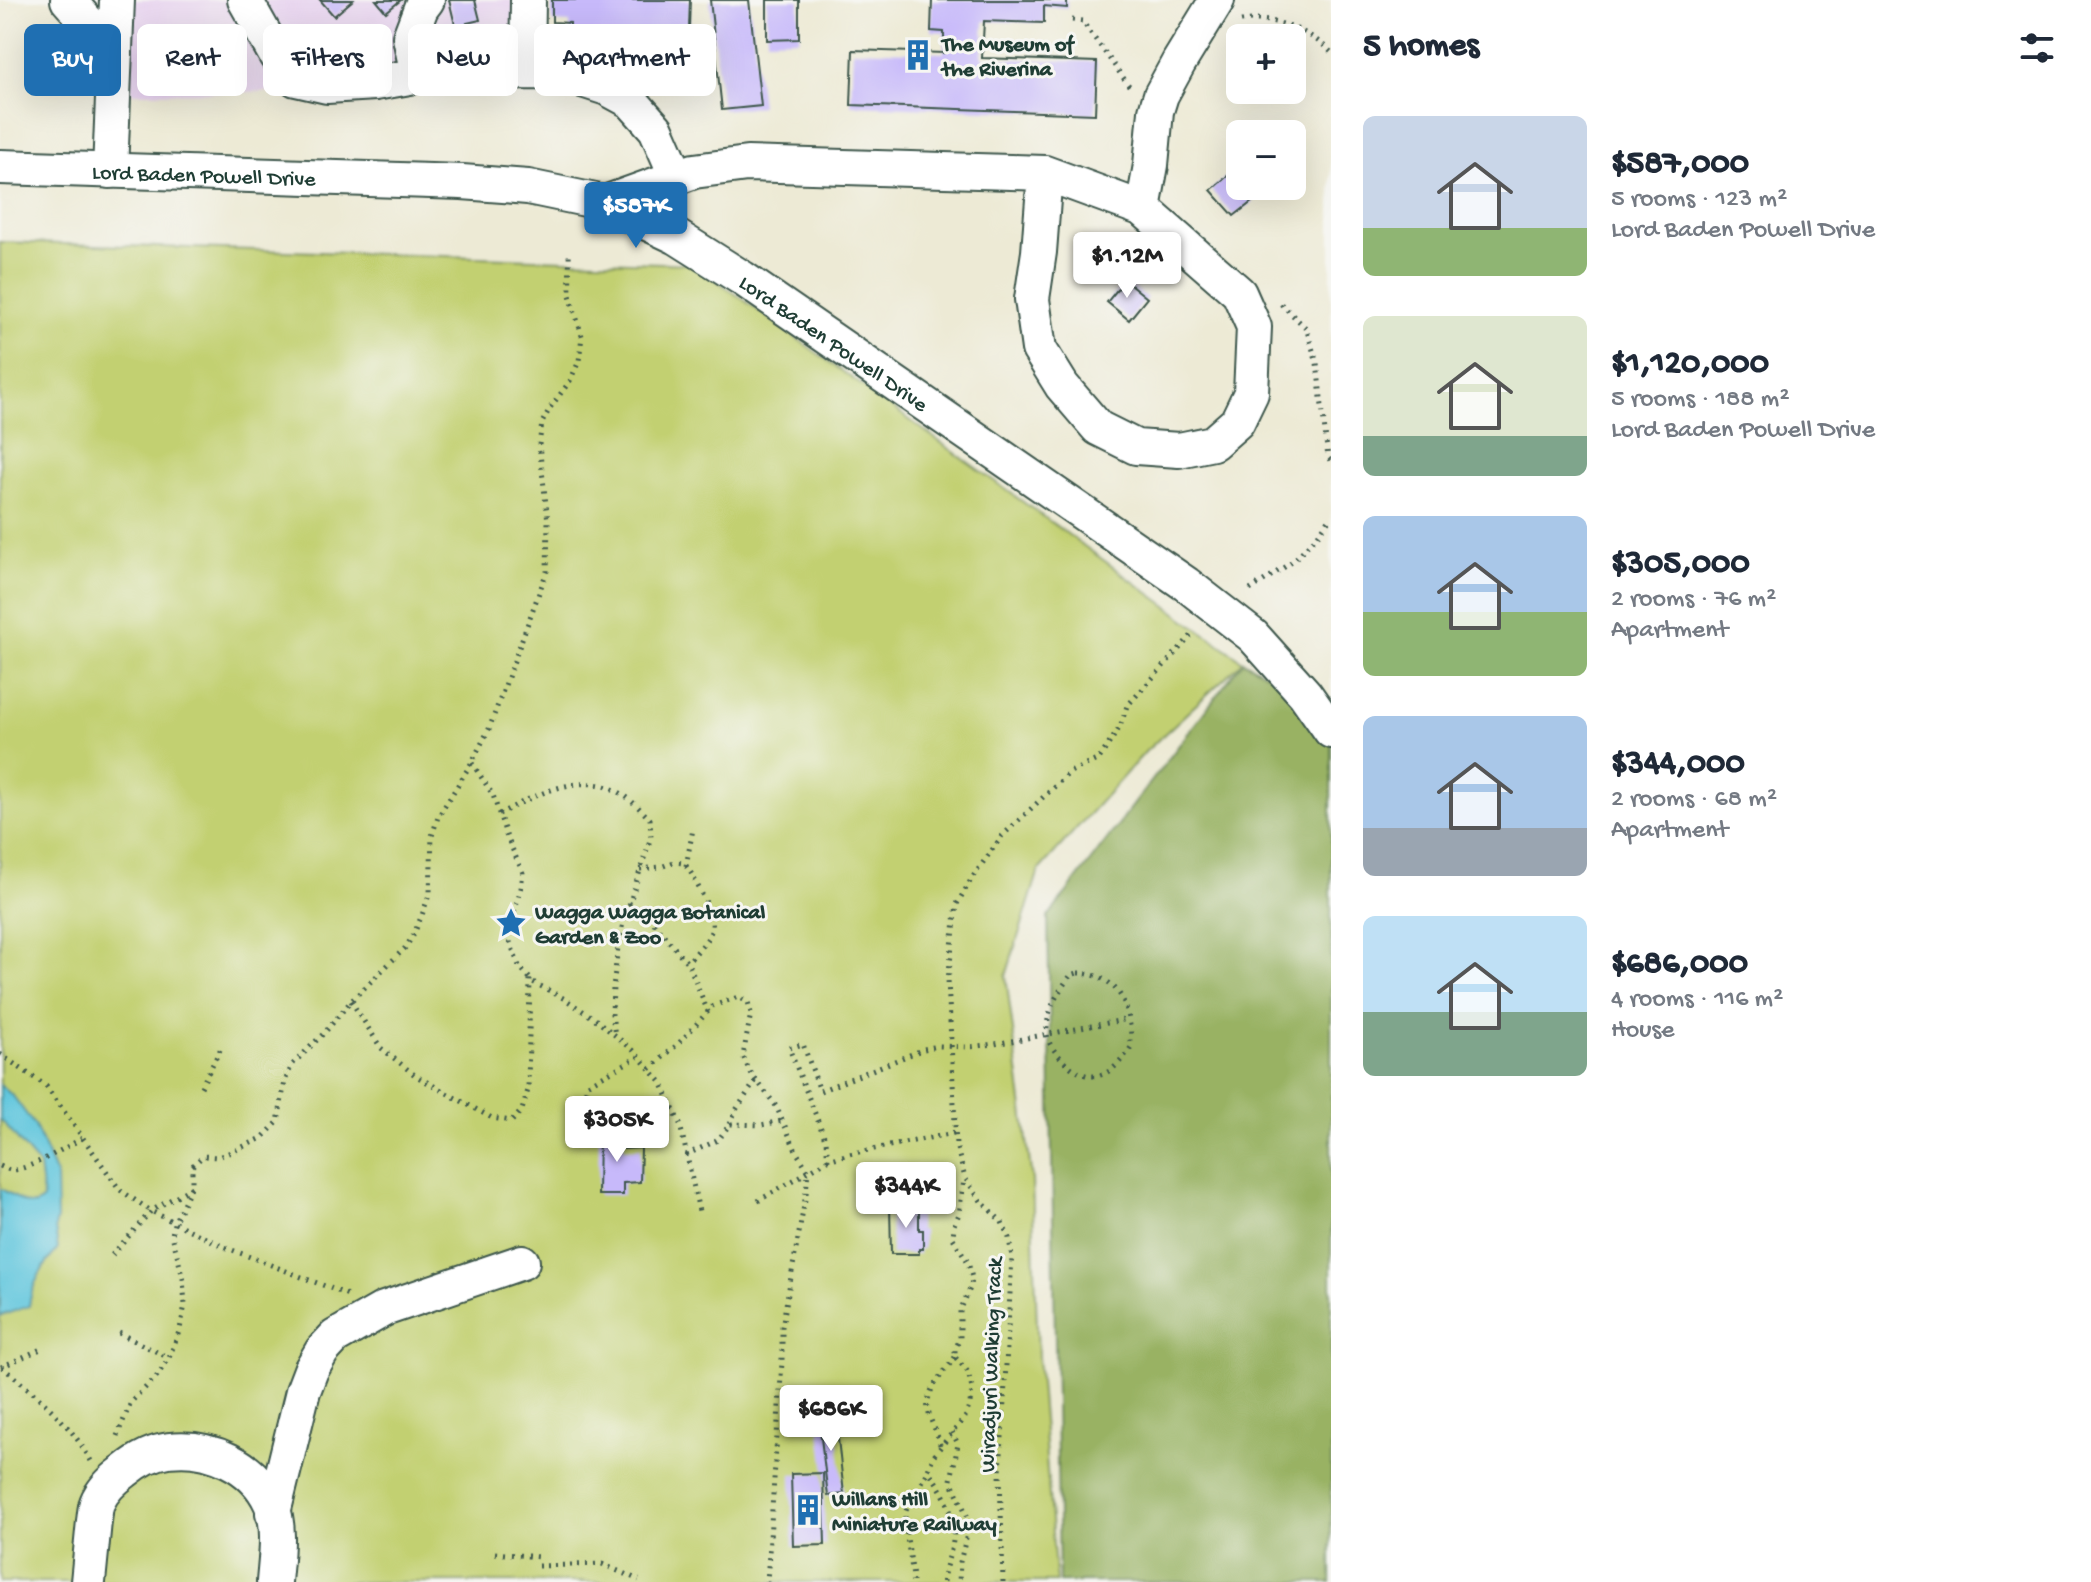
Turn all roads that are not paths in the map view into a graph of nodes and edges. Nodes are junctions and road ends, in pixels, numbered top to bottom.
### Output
1 (68, 0) edge
2 (117, 0) edge
3 (245, 0) edge
4 (427, 0) edge
5 (528, 0) edge
6 (1208, 13) edge
7 (89, 24) edge
8 (116, 24) edge
9 (415, 24) edge
10 (518, 72) edge
11 (527, 72) junction
12 (408, 77) edge
13 (113, 96) edge
14 (0, 167) edge
15 (110, 171) junction
16 (1045, 173) junction
17 (677, 177) junction
18 (605, 203) junction
19 (1143, 209) junction
20 (1331, 731) edge
21 (522, 1262) dead end
22 (273, 1513) junction
23 (88, 1582) edge
24 (274, 1582) edge

1 - 7 street
2 - 8 street
3 - 12 street
4 - 9 street
5 - 11 street
6 - 19 street
10 - 11 street
11 - 17 street
13 - 15 street
14 - 15 street, Lord Baden Powell Drive
15 - 18 street, Lord Baden Powell Drive
16 - 17 street
16 - 19 street
16 - 19 street
17 - 18 street
18 - 20 street, Lord Baden Powell Drive
21 - 22 street
22 - 23 street
22 - 24 street

